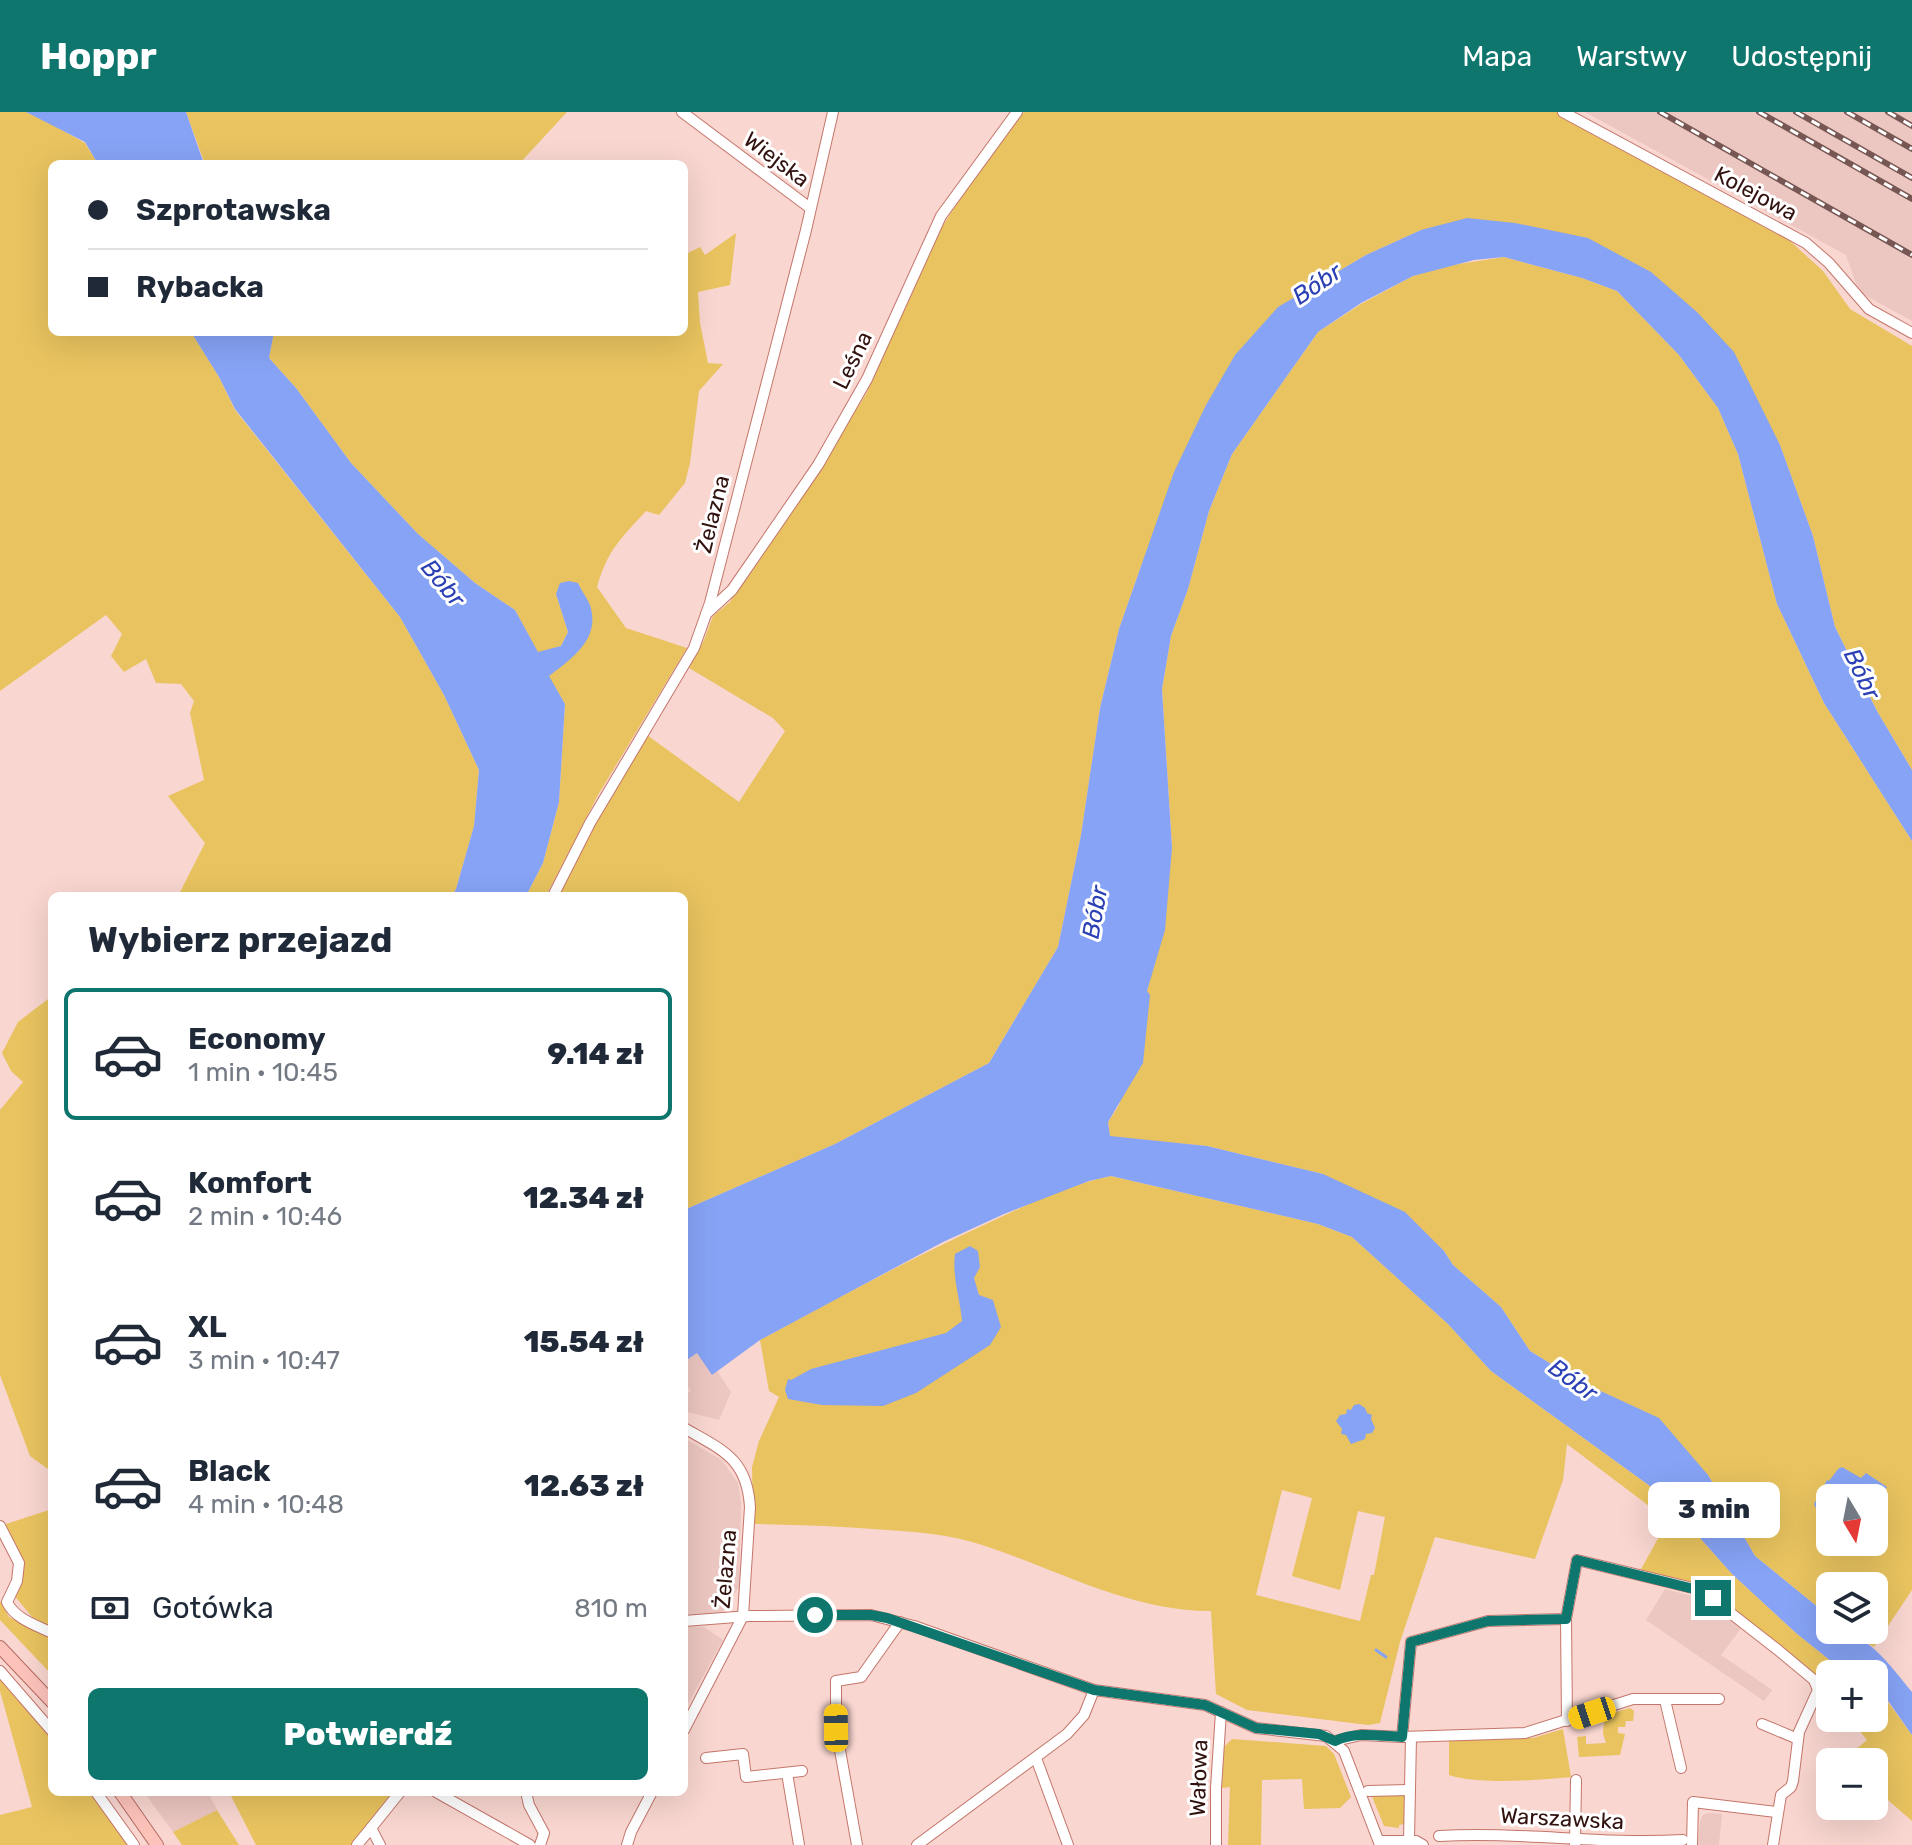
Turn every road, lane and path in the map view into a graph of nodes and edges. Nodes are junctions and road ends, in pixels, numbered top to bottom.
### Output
1 (682, 112) edge
2 (833, 112) edge
3 (1017, 112) edge
4 (1563, 112) edge
5 (810, 208) junction
6 (1912, 333) edge
7 (706, 614) junction
8 (555, 892) edge
9 (688, 1430) edge
10 (0, 1526) edge
11 (743, 1616) junction
12 (1566, 1619) junction
13 (688, 1621) edge
14 (900, 1622) junction
15 (48, 1631) edge
16 (0, 1647) edge
17 (0, 1671) edge
18 (1094, 1690) junction
19 (48, 1698) edge
20 (1719, 1699) dead end
21 (1665, 1700) junction
22 (1221, 1712) junction
23 (1567, 1721) junction
24 (688, 1722) edge
25 (1762, 1724) dead end
26 (48, 1726) edge
27 (1406, 1737) junction
28 (1798, 1739) junction
29 (1335, 1741) junction
30 (706, 1758) dead end
31 (1036, 1758) junction
32 (1681, 1768) dead end
33 (802, 1771) dead end
34 (787, 1773) junction
35 (1576, 1780) dead end
36 (1409, 1790) junction
37 (1365, 1794) junction
38 (99, 1796) edge
39 (123, 1796) edge
40 (397, 1796) edge
41 (443, 1796) edge
42 (527, 1796) edge
43 (650, 1796) edge
44 (1776, 1812) junction
45 (371, 1828) junction
46 (631, 1832) junction
47 (1439, 1836) dead end
48 (1409, 1840) junction
49 (1575, 1842) edge
50 (1688, 1842) edge
51 (1380, 1843) edge
52 (134, 1845) edge
53 (157, 1845) edge
54 (357, 1845) edge
55 (380, 1845) edge
56 (530, 1845) edge
57 (540, 1845) edge
58 (621, 1845) edge
59 (627, 1845) edge
60 (799, 1845) edge
61 (857, 1845) edge
62 (917, 1845) edge
63 (1068, 1845) edge
64 (1216, 1845) edge
65 (1423, 1845) edge
66 (1773, 1845) edge

1 - 5 street, Wiejska
2 - 5 street, Żelazna
3 - 7 street, Leśna
4 - 6 street, Kolejowa
5 - 7 street, Żelazna
7 - 8 street, Żelazna
9 - 11 street, Żelazna
10 - 15 street
11 - 13 street
11 - 14 street
11 - 24 street, Żelazna
12 - 23 street
12 - 27 street
12 - 28 street
14 - 18 street
14 - 61 street
16 - 19 main road
17 - 26 street
18 - 22 street
18 - 31 street
20 - 21 street
21 - 23 street
21 - 32 street
22 - 29 street
22 - 64 street, Wałowa
23 - 27 street
25 - 28 street
27 - 29 street
27 - 36 street
28 - 44 street
29 - 37 street
30 - 34 street
31 - 62 street
31 - 63 street
33 - 34 street
34 - 60 street
35 - 49 street
36 - 37 street
36 - 48 street
37 - 51 street
38 - 52 street
39 - 53 main road
40 - 45 street
41 - 56 street
42 - 57 street
43 - 46 street
44 - 50 street
44 - 66 street
45 - 54 street
45 - 55 street
46 - 58 street
46 - 59 street
47 - 49 street, Warszawska
48 - 51 street
48 - 65 street
49 - 50 street, Warszawska

